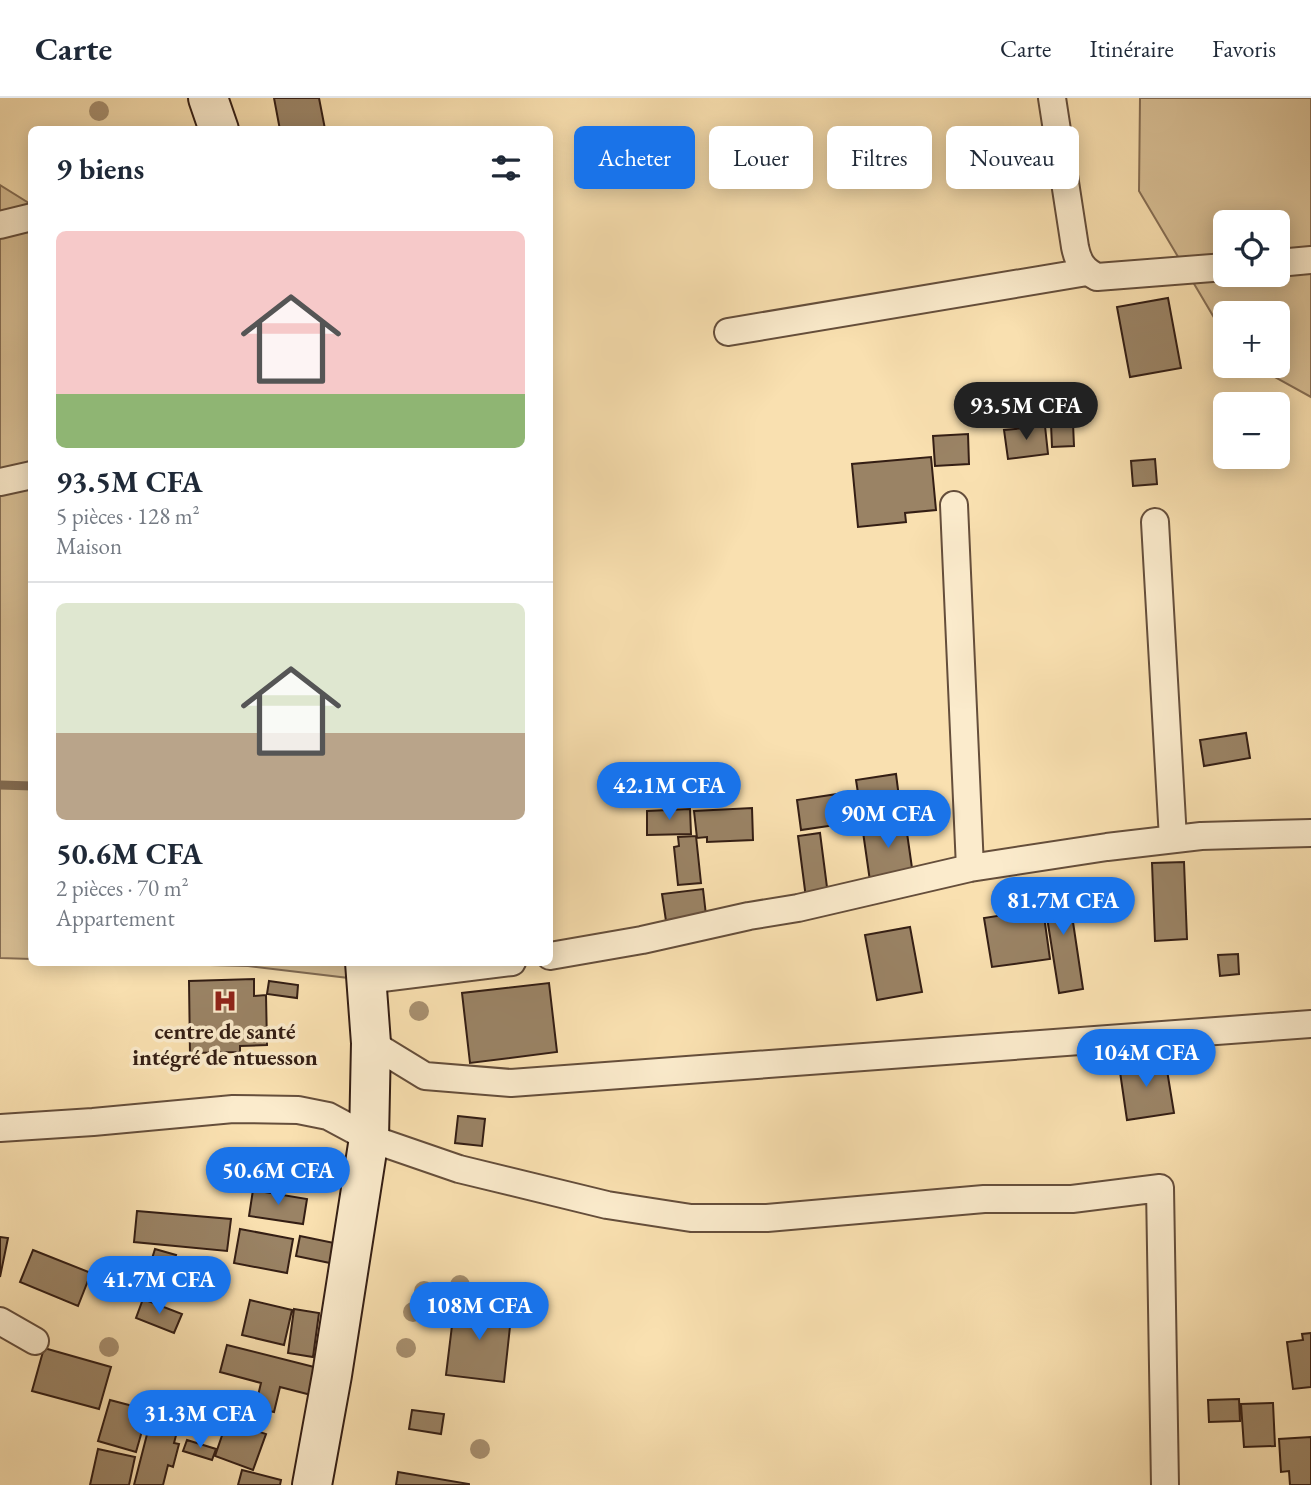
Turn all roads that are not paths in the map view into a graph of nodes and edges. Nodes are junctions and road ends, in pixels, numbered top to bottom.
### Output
1 (208, 98) edge
2 (1052, 98) edge
3 (218, 126) edge
4 (28, 218) edge
5 (0, 225) edge
6 (1311, 260) edge
7 (1290, 262) edge
8 (1213, 268) edge
9 (1087, 272) junction
10 (728, 332) dead end
11 (28, 476) edge
12 (0, 482) edge
13 (954, 505) dead end
14 (1155, 522) dead end
15 (1311, 833) edge
16 (1173, 839) junction
17 (970, 868) junction
18 (553, 955) edge
19 (454, 966) edge
20 (366, 972) edge
21 (1311, 1024) edge
22 (371, 1044) junction
23 (0, 1128) edge
24 (369, 1138) junction
25 (0, 1321) edge
26 (35, 1341) dead end
27 (312, 1485) edge
28 (1164, 1485) edge

1 - 3 street
2 - 9 street
4 - 5 street
6 - 7 street
8 - 9 street
9 - 10 street
11 - 12 street
13 - 17 street
14 - 16 street
15 - 16 street
16 - 17 street
17 - 18 street
19 - 20 street
20 - 22 street
21 - 22 street
22 - 24 street
23 - 24 street
24 - 27 street
24 - 28 street
25 - 26 street

